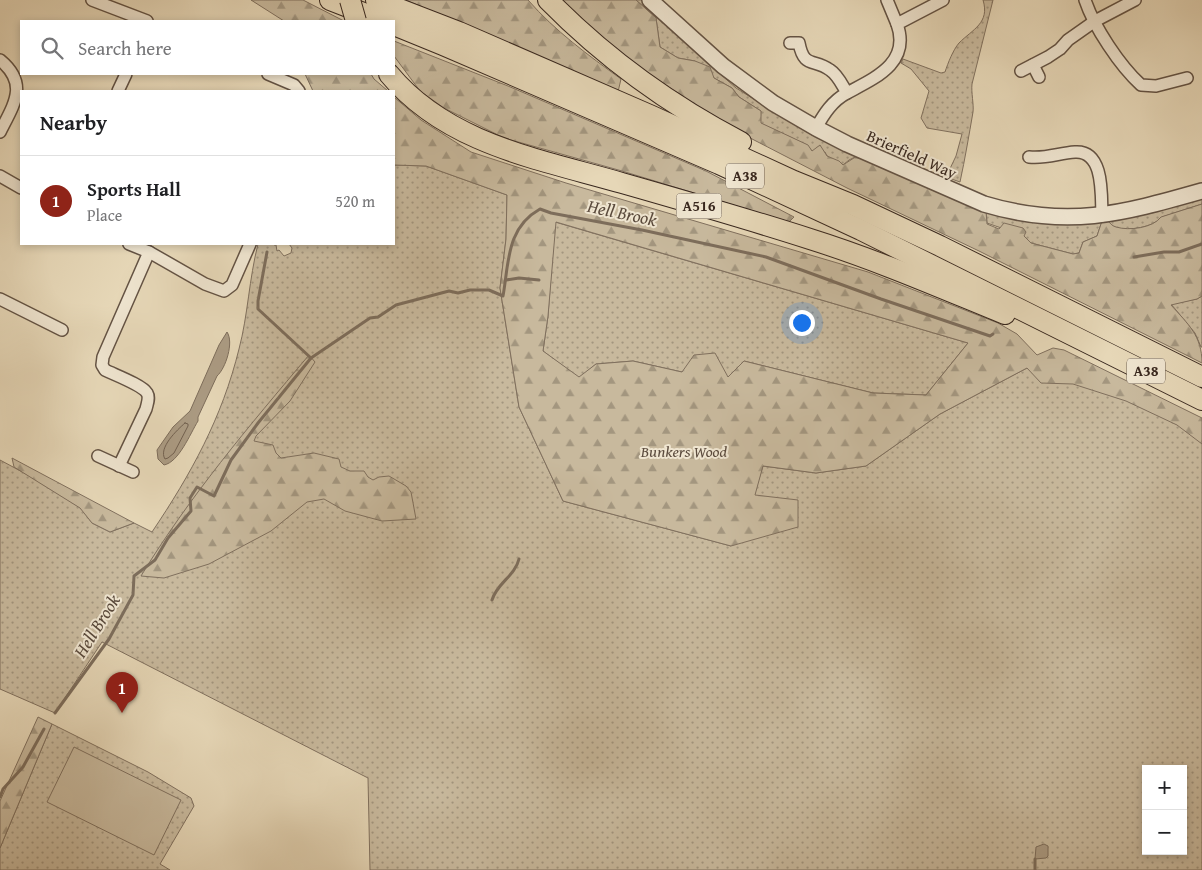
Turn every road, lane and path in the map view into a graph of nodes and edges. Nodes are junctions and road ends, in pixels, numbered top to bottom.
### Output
1 (92, 0) edge
2 (330, 0) edge
3 (350, 0) edge
4 (376, 0) edge
5 (548, 0) edge
6 (650, 0) edge
7 (887, 0) edge
8 (943, 0) edge
9 (1085, 0) edge
10 (1135, 0) edge
11 (143, 20) edge
12 (356, 20) edge
13 (381, 20) edge
14 (1095, 22) junction
15 (898, 24) junction
16 (395, 25) edge
17 (790, 43) dead end
18 (0, 60) edge
19 (1033, 66) junction
20 (1020, 72) dead end
21 (126, 75) edge
22 (270, 75) edge
23 (390, 75) edge
24 (1039, 77) dead end
25 (1187, 78) dead end
26 (118, 90) edge
27 (298, 90) edge
28 (847, 92) junction
29 (816, 128) junction
30 (0, 132) edge
31 (1029, 158) dead end
32 (0, 176) edge
33 (20, 187) edge
34 (1202, 191) edge
35 (853, 205) junction
36 (1102, 216) junction
37 (132, 245) edge
38 (250, 245) edge
39 (149, 252) junction
40 (0, 299) edge
41 (62, 330) dead end
42 (1089, 344) junction
43 (1202, 377) edge
44 (1202, 400) edge
45 (98, 456) dead end
46 (119, 466) junction
47 (133, 472) dead end

1 - 11 street
2 - 13 highway
3 - 12 highway, bridge
4 - 35 highway, A38
5 - 35 highway
6 - 29 street, Brierfield Way
7 - 15 street
8 - 15 street
9 - 14 street
10 - 14 street
14 - 19 street
14 - 25 street
15 - 28 street
16 - 42 highway, A38
17 - 28 street
18 - 30 street
19 - 20 street
19 - 24 street
21 - 26 street
22 - 27 street
23 - 42 highway, A516
28 - 29 street
29 - 36 street, Brierfield Way
31 - 36 street
32 - 33 street
34 - 36 street, Brierfield Way
35 - 43 highway, A38
37 - 39 street
38 - 39 street
39 - 46 street
40 - 41 street
42 - 44 highway, A38
45 - 46 street
46 - 47 street

